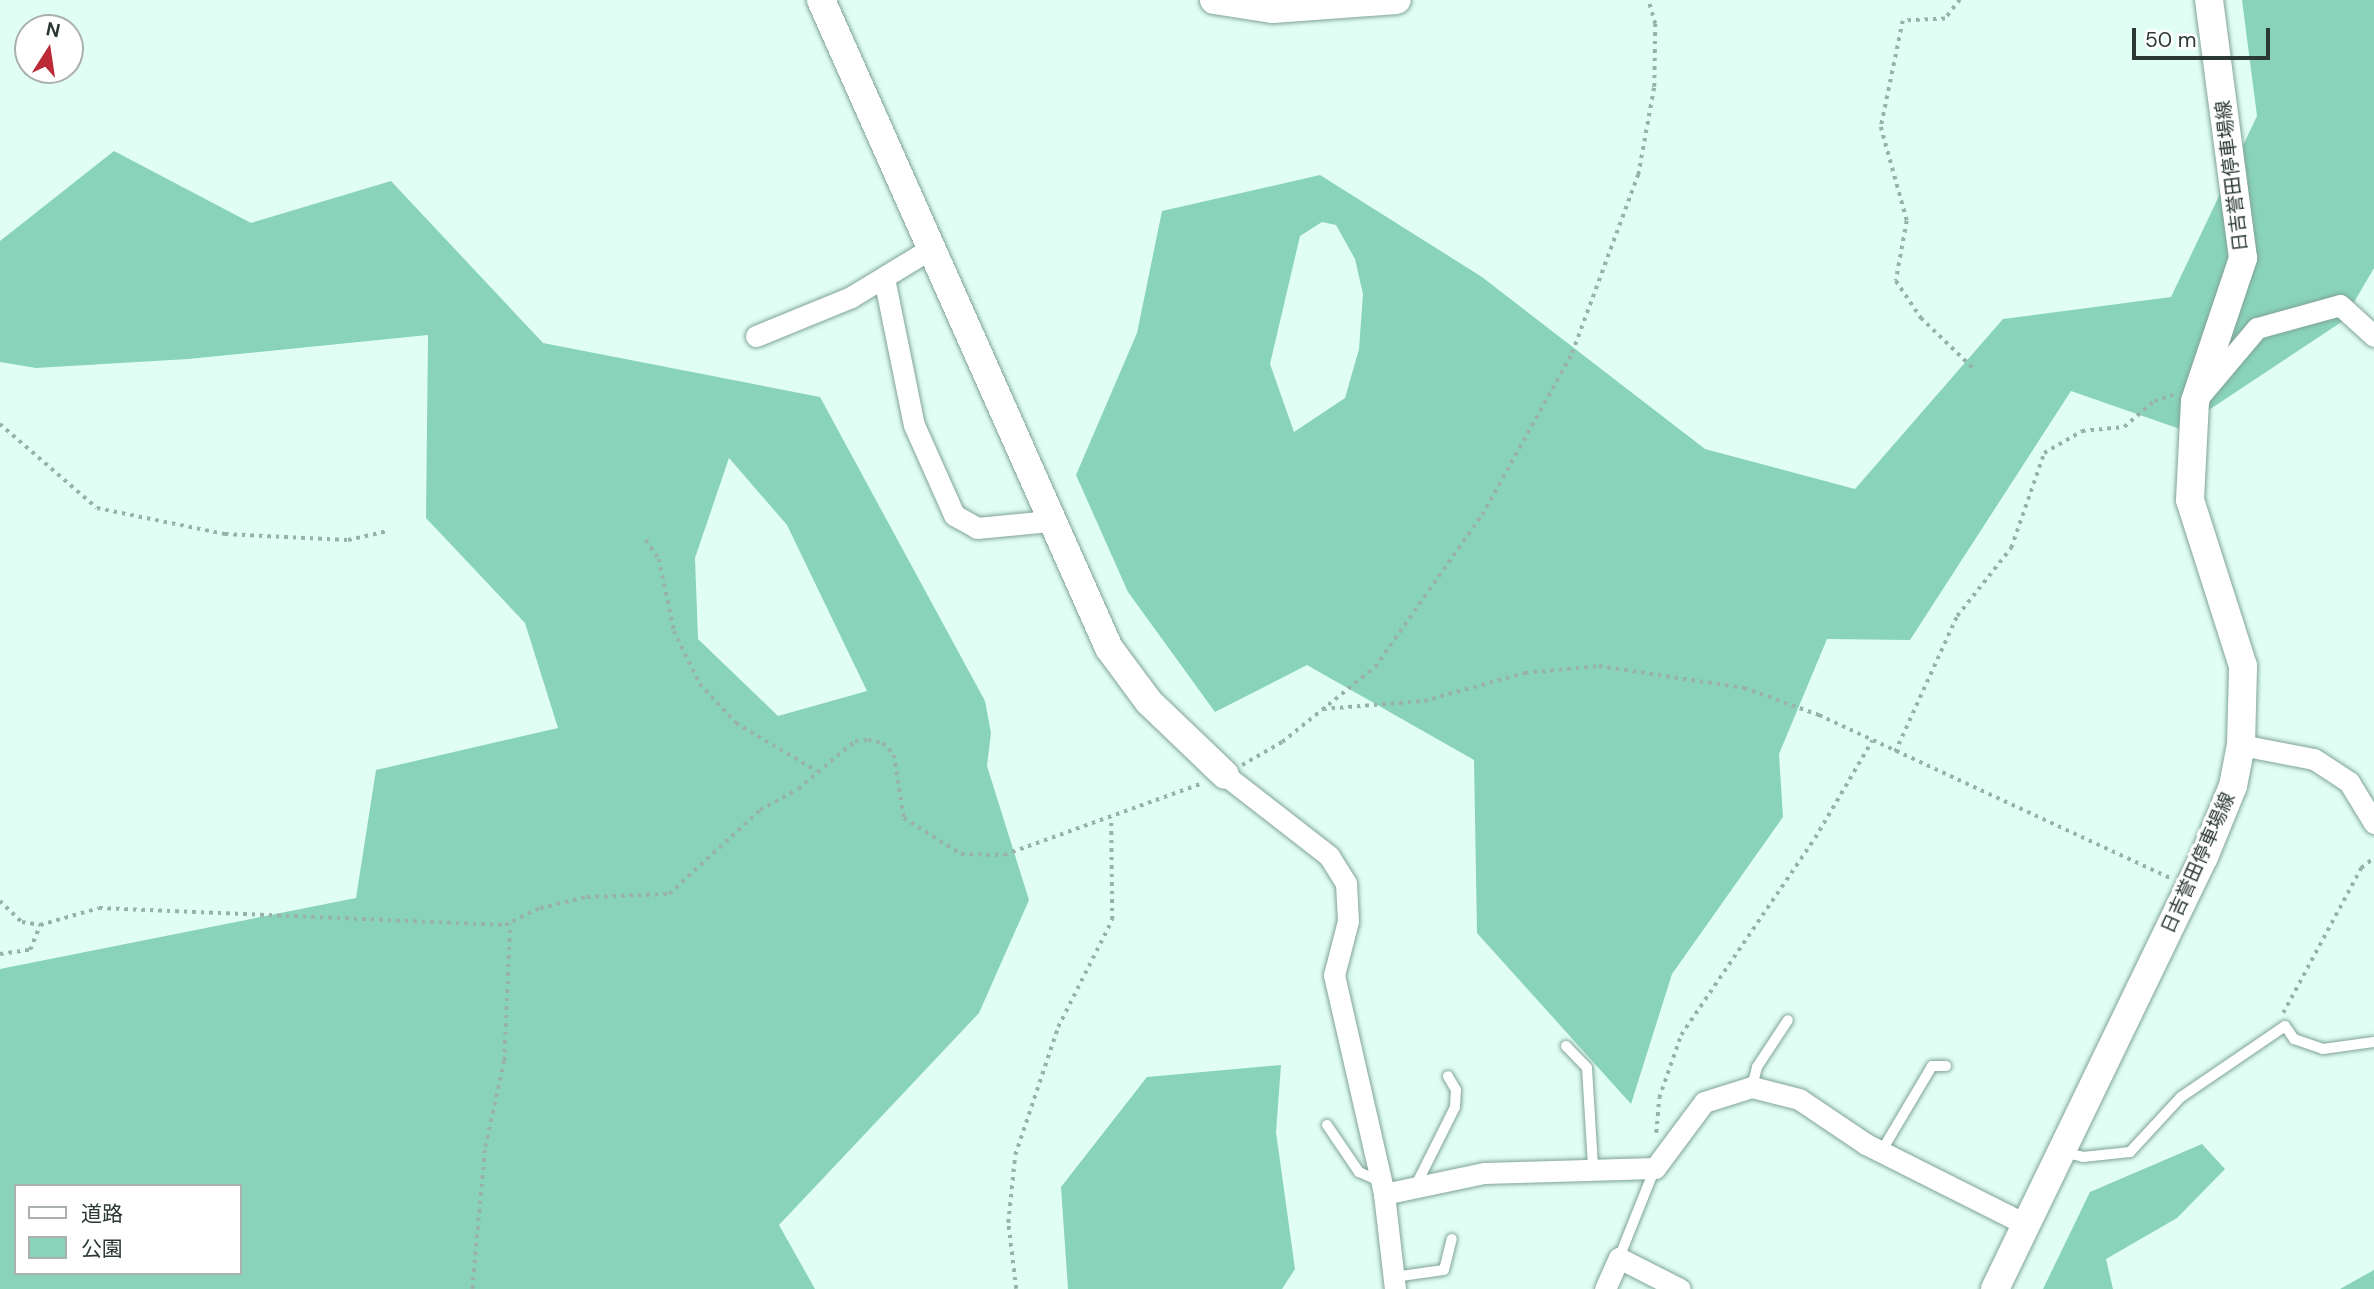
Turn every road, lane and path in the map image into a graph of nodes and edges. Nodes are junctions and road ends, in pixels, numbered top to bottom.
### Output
1 (821, 0) edge
2 (1214, 0) edge
3 (1397, 0) edge
4 (1648, 0) edge
5 (1960, 0) edge
6 (2209, 0) edge
7 (930, 249) junction
8 (884, 278) junction
9 (2374, 335) edge
10 (757, 336) dead end
11 (1973, 369) dead end
12 (2195, 401) junction
13 (0, 424) edge
14 (1050, 521) junction
15 (388, 531) dead end
16 (646, 540) dead end
17 (1323, 709) junction
18 (1872, 741) junction
19 (2241, 745) junction
20 (1895, 752) junction
21 (817, 771) junction
22 (1225, 775) junction
23 (1111, 818) junction
24 (2374, 823) edge
25 (2374, 858) edge
26 (2188, 886) junction
27 (0, 901) edge
28 (510, 924) junction
29 (40, 925) junction
30 (0, 954) edge
31 (1788, 1020) dead end
32 (2285, 1026) junction
33 (2374, 1042) edge
34 (1566, 1046) dead end
35 (1946, 1066) dead end
36 (1448, 1076) dead end
37 (1752, 1087) junction
38 (1327, 1125) dead end
39 (1881, 1152) junction
40 (2062, 1152) junction
41 (1593, 1167) junction
42 (1655, 1168) junction
43 (1417, 1183) junction
44 (1382, 1188) junction
45 (2027, 1225) junction
46 (1452, 1239) dead end
47 (1619, 1258) junction
48 (1394, 1283) edge
49 (472, 1289) edge
50 (1016, 1289) edge
51 (1605, 1289) edge
52 (1680, 1289) edge
53 (1995, 1289) edge

1 - 7 main road
2 - 3 main road
4 - 17 path
5 - 11 path
6 - 12 main road, 日吉誉田停車場線
7 - 8 street
7 - 14 main road
8 - 10 street
8 - 14 street
9 - 12 street
12 - 19 main road, 日吉誉田停車場線
12 - 20 path
13 - 15 path
14 - 22 main road
16 - 21 path
17 - 18 path
17 - 22 path
18 - 20 path
18 - 42 path
19 - 24 street
19 - 26 main road, 日吉誉田停車場線
20 - 26 path
21 - 23 path
21 - 28 path
22 - 23 path
22 - 44 street
23 - 50 path
25 - 32 path
26 - 40 main road, 日吉誉田停車場線
27 - 29 path
28 - 29 path
28 - 49 path
29 - 30 path
31 - 37 lane
32 - 33 lane
32 - 40 lane
34 - 41 lane
35 - 39 lane
36 - 43 lane
37 - 39 street
37 - 42 street
38 - 44 lane
39 - 45 street
40 - 45 main road, 日吉誉田停車場線
41 - 42 street
41 - 43 street
42 - 47 lane
43 - 44 street
44 - 48 street
45 - 53 main road, 日吉誉田停車場線
46 - 48 lane
47 - 51 street
47 - 52 street

